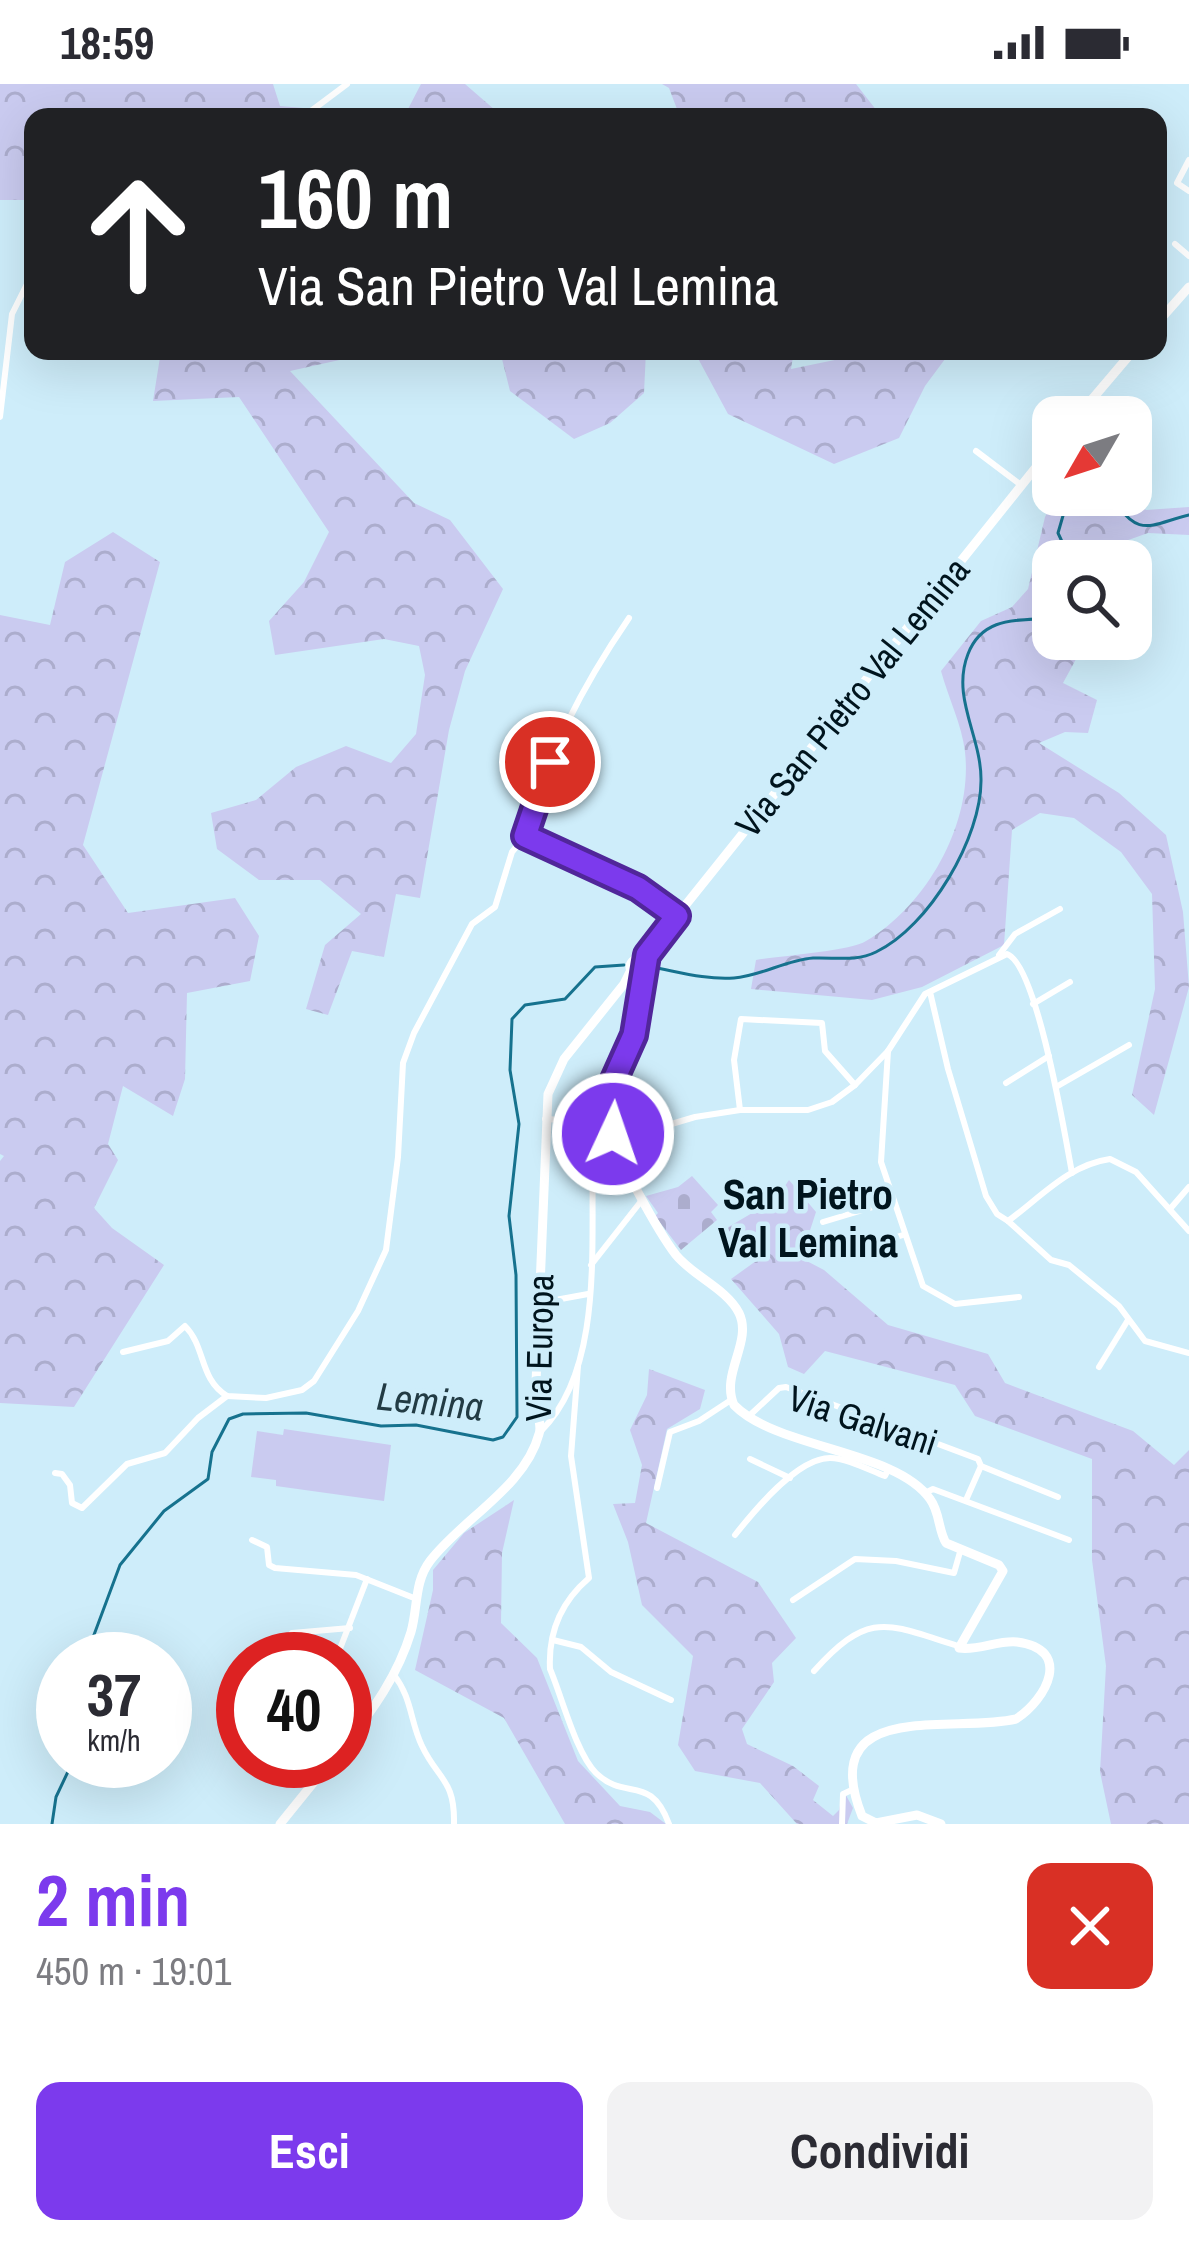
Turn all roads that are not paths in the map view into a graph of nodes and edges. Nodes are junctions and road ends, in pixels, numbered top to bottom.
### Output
1 (347, 84) edge
2 (315, 108) edge
3 (1189, 160) edge
4 (1189, 191) edge
5 (1174, 244) dead end
6 (1189, 256) edge
7 (1189, 287) edge
8 (24, 290) edge
9 (1167, 312) edge
10 (1125, 360) edge
11 (1095, 396) edge
12 (0, 417) edge
13 (976, 451) dead end
14 (1032, 472) edge
15 (1021, 485) junction
16 (629, 618) dead end
17 (525, 836) junction
18 (1060, 909) dead end
19 (677, 916) junction
20 (999, 955) junction
21 (639, 972) junction
22 (1070, 982) dead end
23 (930, 992) junction
24 (1033, 1004) junction
25 (1129, 1045) dead end
26 (888, 1051) junction
27 (1049, 1056) junction
28 (1006, 1083) dead end
29 (855, 1085) junction
30 (1056, 1088) junction
31 (740, 1110) junction
32 (602, 1113) junction
33 (545, 1119) junction
34 (607, 1143) junction
35 (1072, 1173) junction
36 (1189, 1187) edge
37 (643, 1199) junction
38 (893, 1201) junction
39 (1170, 1209) junction
40 (1008, 1221) junction
41 (823, 1222) dead end
42 (1189, 1231) edge
43 (903, 1235) junction
44 (864, 1247) dead end
45 (589, 1268) junction
46 (588, 1294) junction
47 (1019, 1298) dead end
48 (539, 1303) junction
49 (1128, 1320) junction
50 (123, 1352) dead end
51 (1189, 1353) edge
52 (578, 1366) junction
53 (1099, 1367) dead end
54 (227, 1396) junction
55 (731, 1400) junction
56 (748, 1416) junction
57 (541, 1430) junction
58 (750, 1459) dead end
59 (981, 1466) junction
60 (888, 1470) junction
61 (56, 1473) dead end
62 (790, 1478) junction
63 (657, 1488) dead end
64 (925, 1493) junction
65 (1058, 1497) dead end
66 (966, 1500) junction
67 (735, 1535) dead end
68 (252, 1540) dead end
69 (1069, 1540) dead end
70 (960, 1552) junction
71 (367, 1579) junction
72 (414, 1598) junction
73 (793, 1600) dead end
74 (350, 1628) junction
75 (304, 1632) edge
76 (348, 1632) edge
77 (553, 1640) junction
78 (958, 1646) junction
79 (814, 1671) dead end
80 (394, 1675) junction
81 (671, 1700) dead end
82 (372, 1706) edge
83 (310, 1788) edge
84 (854, 1789) junction
85 (938, 1823) edge
86 (280, 1824) edge
87 (454, 1824) edge
88 (669, 1824) edge
89 (842, 1824) edge

1 - 2 street
3 - 4 street
5 - 6 street
7 - 9 street
8 - 12 street
10 - 11 street
13 - 15 street
14 - 15 street, Via San Pietro Val Lemina
15 - 19 street, Via San Pietro Val Lemina
16 - 17 street
17 - 19 street
17 - 54 street
18 - 20 street
19 - 21 street, Via San Pietro Val Lemina
20 - 23 street
20 - 24 street
21 - 32 street, Via San Pietro Val Lemina
21 - 33 street, Via Europa
22 - 24 street
23 - 26 street
23 - 40 street
24 - 27 street
25 - 30 street
26 - 29 street
26 - 38 street
27 - 28 street
27 - 30 street
29 - 31 street
29 - 31 street
30 - 35 street
31 - 34 street
32 - 33 street
32 - 34 street, Via San Pietro Val Lemina
32 - 34 street
33 - 48 street, Via Europa
34 - 37 street
34 - 45 street
35 - 39 street
35 - 40 street
36 - 39 street
37 - 45 street
37 - 55 street
38 - 41 street
38 - 43 street
39 - 42 street
40 - 49 street
43 - 44 street
43 - 47 street
45 - 46 street
46 - 48 street
46 - 52 street
48 - 57 street, Via Europa
49 - 51 street
49 - 53 street
50 - 54 street
52 - 57 street
52 - 77 street
54 - 61 street
55 - 56 street
55 - 63 street
56 - 59 street, Via Galvani
56 - 60 street
57 - 72 street, Via Europa
58 - 62 street
59 - 65 street
59 - 66 street
60 - 62 street
60 - 64 street
62 - 67 street
64 - 66 street
64 - 70 street
66 - 69 street
68 - 71 street
70 - 73 street
70 - 78 street
71 - 72 street
71 - 74 street
72 - 80 street, Via Europa
74 - 75 street
74 - 76 street
77 - 81 street
77 - 88 street
78 - 79 street
78 - 84 street
80 - 82 street, Via Europa
80 - 87 street
83 - 86 street
84 - 85 street
84 - 89 street

